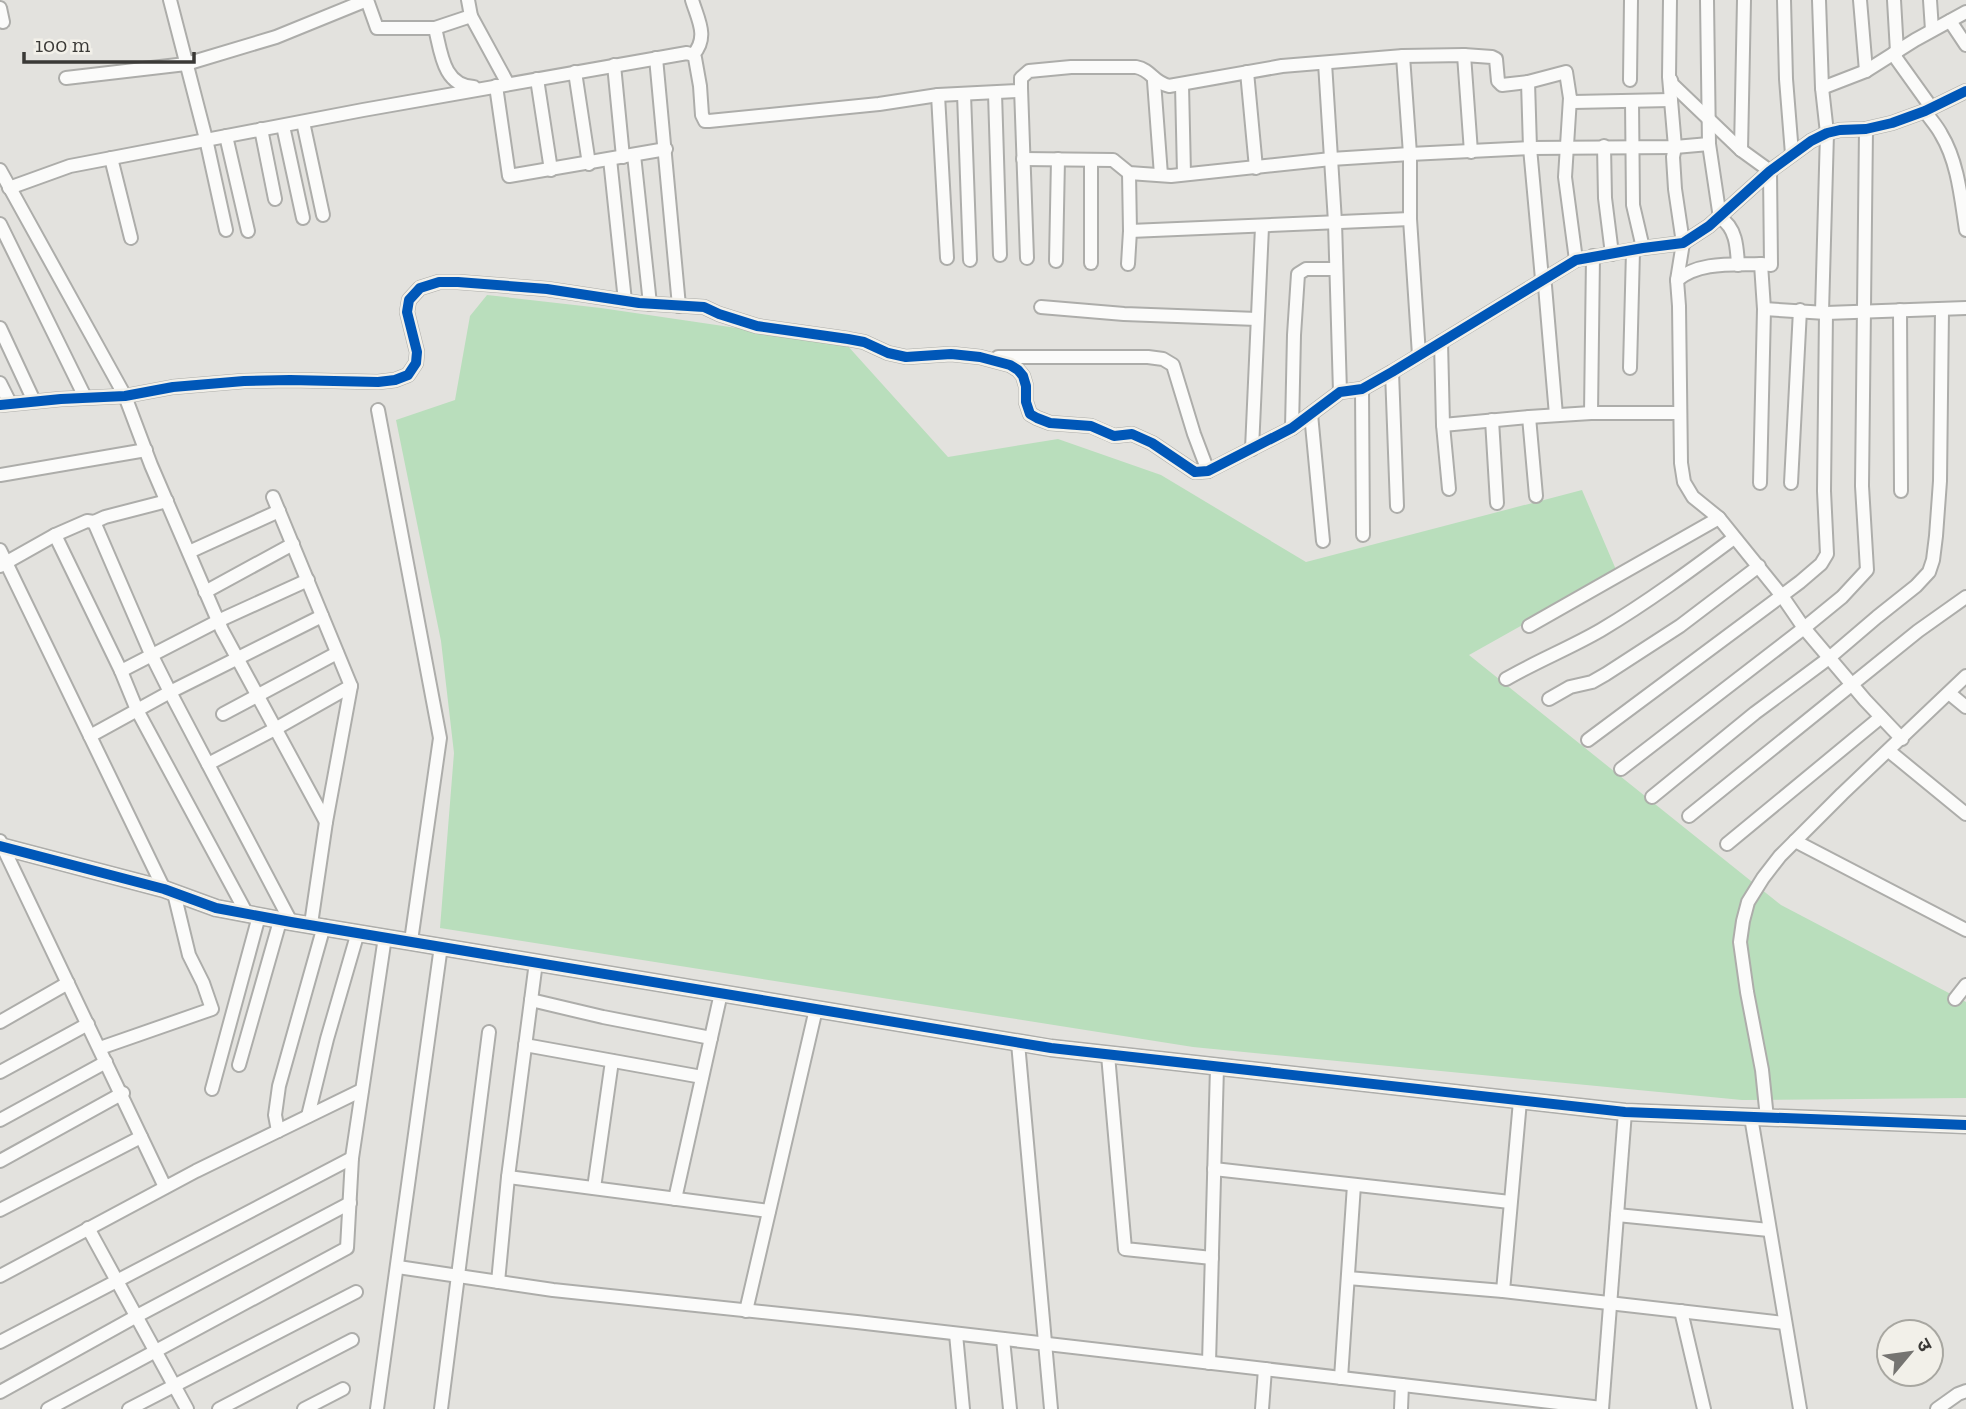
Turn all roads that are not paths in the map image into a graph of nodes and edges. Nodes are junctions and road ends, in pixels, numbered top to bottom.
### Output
1 (170, 0) edge
2 (367, 0) edge
3 (468, 0) edge
4 (692, 0) edge
5 (1631, 0) edge
6 (1670, 0) edge
7 (1707, 0) edge
8 (1744, 0) edge
9 (1784, 0) edge
10 (1819, 0) edge
11 (1860, 0) edge
12 (1894, 0) edge
13 (1930, 0) edge
14 (0, 8) edge
15 (1966, 12) edge
16 (471, 16) junction
17 (1950, 21) junction
18 (3, 22) dead end
19 (435, 28) junction
20 (1933, 30) junction
21 (1966, 45) edge
22 (1895, 53) junction
23 (693, 55) junction
24 (1464, 55) junction
25 (1404, 56) junction
26 (656, 58) junction
27 (1325, 63) junction
28 (187, 64) junction
29 (614, 65) junction
30 (1866, 71) junction
31 (575, 72) junction
32 (1247, 72) junction
33 (1669, 77) junction
34 (66, 78) dead end
35 (537, 79) junction
36 (1154, 80) junction
37 (1630, 80) dead end
38 (1528, 82) junction
39 (502, 85) junction
40 (1182, 85) junction
41 (1021, 88) junction
42 (1822, 88) junction
43 (995, 93) junction
44 (964, 94) junction
45 (938, 95) junction
46 (1964, 96) edge
47 (1570, 98) junction
48 (1671, 100) junction
49 (1632, 101) junction
50 (1928, 109) junction
51 (1708, 119) junction
52 (303, 122) junction
53 (283, 126) junction
54 (1866, 129) junction
55 (261, 130) junction
56 (1827, 134) junction
57 (226, 136) junction
58 (206, 139) junction
59 (1709, 144) junction
60 (1604, 146) junction
61 (1634, 146) junction
62 (1566, 147) junction
63 (1675, 147) junction
64 (1530, 148) junction
65 (666, 149) junction
66 (1741, 150) junction
67 (1471, 152) junction
68 (1410, 154) junction
69 (1793, 154) junction
70 (623, 157) junction
71 (111, 158) junction
72 (1023, 159) junction
73 (1058, 159) junction
74 (1331, 159) junction
75 (1091, 161) junction
76 (589, 164) junction
77 (1256, 168) junction
78 (551, 170) junction
79 (1770, 171) junction
80 (1129, 173) junction
81 (1184, 174) junction
82 (1161, 175) junction
83 (3, 179) edge
84 (275, 199) dead end
85 (323, 215) dead end
86 (303, 218) dead end
87 (1720, 218) junction
88 (1410, 219) junction
89 (1335, 222) junction
90 (0, 224) edge
91 (1262, 226) junction
92 (226, 230) dead end
93 (1966, 230) edge
94 (248, 231) dead end
95 (1130, 231) junction
96 (131, 238) dead end
97 (1683, 243) junction
98 (1638, 249) junction
99 (1612, 254) junction
100 (1000, 255) dead end
101 (1593, 256) junction
102 (947, 258) dead end
103 (1027, 258) dead end
104 (970, 260) dead end
105 (1576, 260) junction
106 (1056, 261) dead end
107 (1091, 263) dead end
108 (1128, 264) dead end
109 (1761, 264) junction
110 (1738, 265) junction
111 (1336, 269) junction
112 (1542, 279) junction
113 (1677, 280) junction
114 (625, 301) junction
115 (650, 304) junction
116 (679, 306) junction
117 (1041, 307) dead end
118 (1764, 309) junction
119 (1966, 309) edge
120 (1800, 310) junction
121 (1900, 310) junction
122 (1942, 310) junction
123 (1864, 311) junction
124 (1824, 312) junction
125 (1257, 320) junction
126 (0, 328) edge
127 (1441, 342) junction
128 (1419, 355) junction
129 (981, 357) junction
130 (1630, 368) dead end
131 (1392, 372) junction
132 (0, 383) edge
133 (1362, 389) junction
134 (1340, 392) junction
135 (125, 396) junction
136 (85, 397) junction
137 (34, 401) junction
138 (5, 404) edge
139 (378, 410) dead end
140 (1591, 413) junction
141 (1680, 413) junction
142 (1311, 414) junction
143 (1556, 415) junction
144 (1530, 416) junction
145 (1492, 420) junction
146 (1443, 425) junction
147 (1292, 428) junction
148 (1252, 449) junction
149 (146, 450) junction
150 (1208, 471) junction
151 (0, 475) edge
152 (1760, 483) dead end
153 (1791, 483) dead end
154 (1449, 489) dead end
155 (1901, 491) dead end
156 (1536, 496) dead end
157 (274, 497) dead end
158 (167, 501) junction
159 (1497, 503) dead end
160 (1397, 506) dead end
161 (279, 511) junction
162 (1719, 518) junction
163 (94, 522) junction
164 (55, 535) junction
165 (1363, 535) dead end
166 (1734, 538) junction
167 (1323, 541) dead end
168 (293, 544) junction
169 (0, 550) edge
170 (188, 552) junction
171 (3, 565) edge
172 (1759, 566) junction
173 (308, 580) junction
174 (205, 592) junction
175 (1782, 596) junction
176 (1966, 597) edge
177 (322, 617) junction
178 (218, 621) junction
179 (1529, 625) dead end
180 (1804, 628) junction
181 (337, 653) junction
182 (151, 654) junction
183 (237, 658) junction
184 (1829, 658) junction
185 (121, 671) junction
186 (1966, 676) edge
187 (1506, 679) dead end
188 (1852, 684) junction
189 (351, 686) junction
190 (170, 692) junction
191 (1949, 693) junction
192 (257, 695) junction
193 (1549, 699) dead end
194 (1966, 707) edge
195 (137, 710) junction
196 (223, 714) dead end
197 (1881, 717) junction
198 (275, 729) junction
199 (90, 736) junction
200 (1902, 739) junction
201 (1588, 740) dead end
202 (1889, 751) junction
203 (208, 764) junction
204 (1620, 769) dead end
205 (1652, 797) dead end
206 (1966, 814) edge
207 (1689, 816) dead end
208 (326, 822) junction
209 (1795, 841) junction
210 (1727, 844) dead end
211 (1, 845) edge
212 (169, 891) junction
213 (253, 915) junction
214 (286, 921) junction
215 (318, 925) junction
216 (1966, 930) edge
217 (358, 932) junction
218 (385, 937) junction
219 (411, 941) junction
220 (441, 946) junction
221 (536, 962) junction
222 (68, 983) junction
223 (1966, 985) edge
224 (721, 993) junction
225 (1955, 999) dead end
226 (531, 1000) junction
227 (816, 1009) junction
228 (0, 1022) edge
229 (88, 1024) junction
230 (489, 1032) dead end
231 (711, 1038) junction
232 (1018, 1043) junction
233 (525, 1045) junction
234 (100, 1048) junction
235 (1108, 1055) junction
236 (612, 1061) junction
237 (106, 1062) junction
238 (239, 1065) dead end
239 (1217, 1067) junction
240 (0, 1072) edge
241 (702, 1077) junction
242 (212, 1089) dead end
243 (362, 1090) junction
244 (122, 1094) junction
245 (1520, 1101) junction
246 (1625, 1112) junction
247 (308, 1116) junction
248 (1759, 1117) junction
249 (0, 1119) edge
250 (1966, 1125) edge
251 (278, 1131) junction
252 (141, 1137) junction
253 (352, 1158) junction
254 (0, 1161) edge
255 (1214, 1169) junction
256 (508, 1177) junction
257 (1354, 1185) junction
258 (165, 1187) junction
259 (594, 1188) junction
260 (675, 1199) junction
261 (1510, 1202) junction
262 (350, 1203) junction
263 (0, 1210) edge
264 (769, 1211) junction
265 (1617, 1215) junction
266 (88, 1228) junction
267 (1769, 1230) junction
268 (1212, 1258) junction
269 (398, 1267) junction
270 (0, 1276) edge
271 (457, 1276) junction
272 (1348, 1278) junction
273 (117, 1281) junction
274 (498, 1282) junction
275 (1503, 1291) junction
276 (356, 1292) dead end
277 (1610, 1303) junction
278 (746, 1311) junction
279 (1681, 1311) junction
280 (135, 1317) junction
281 (1784, 1323) junction
282 (956, 1334) junction
283 (1003, 1339) junction
284 (352, 1340) dead end
285 (0, 1342) edge
286 (1045, 1344) junction
287 (155, 1351) junction
288 (1209, 1363) junction
289 (1265, 1369) junction
290 (1341, 1378) junction
291 (1402, 1385) junction
292 (174, 1386) junction
293 (343, 1389) dead end
294 (1966, 1391) edge
295 (0, 1392) edge
296 (1495, 1395) junction
297 (1602, 1408) edge
298 (48, 1409) edge
299 (129, 1409) edge
300 (187, 1409) edge
301 (219, 1409) edge
302 (304, 1409) edge
303 (377, 1409) edge
304 (441, 1409) edge
305 (963, 1409) edge
306 (1010, 1409) edge
307 (1051, 1409) edge
308 (1262, 1409) edge
309 (1401, 1409) edge
310 (1494, 1409) edge
311 (1704, 1409) edge
312 (1800, 1409) edge
313 (1937, 1409) edge

1 - 28 street
2 - 19 street
2 - 28 street
3 - 16 street
4 - 23 street
5 - 37 street
6 - 33 street
7 - 51 street
8 - 66 street
9 - 69 street
10 - 42 street
11 - 30 street
12 - 22 street
13 - 20 street
14 - 18 street
15 - 17 street
16 - 19 street
16 - 39 street
17 - 20 street
17 - 21 street
19 - 39 street
20 - 22 street
22 - 30 street
22 - 50 street
23 - 26 street
23 - 45 street
24 - 25 street
24 - 38 street
24 - 67 street
25 - 27 street
25 - 68 street
26 - 29 street
26 - 65 street
27 - 32 street
27 - 74 street
28 - 34 street
28 - 58 street
29 - 31 street
29 - 70 street
30 - 42 street
31 - 35 street
31 - 76 street
32 - 40 street
32 - 77 street
33 - 48 street
33 - 51 street
35 - 39 street
35 - 78 street
36 - 40 street
36 - 41 street
36 - 82 street
38 - 47 street
38 - 64 street
39 - 52 street
39 - 78 street
40 - 81 street
41 - 43 street
41 - 72 street
42 - 56 street
43 - 44 street
43 - 100 street
44 - 45 street
44 - 104 street
45 - 102 street
46 - 50 street
47 - 49 street
47 - 62 street
48 - 49 street
48 - 63 street
49 - 61 street
50 - 54 street
50 - 93 street
51 - 59 street
51 - 66 street
52 - 53 street
52 - 85 street
53 - 55 street
53 - 86 street
54 - 56 street
54 - 123 street
55 - 57 street
55 - 84 street
56 - 69 street
56 - 124 street
57 - 58 street
57 - 94 street
58 - 71 street
58 - 92 street
59 - 63 street
59 - 87 street
60 - 61 street
60 - 62 street
60 - 99 street
61 - 63 street
61 - 98 street
62 - 64 street
62 - 105 street
63 - 97 street
64 - 67 street
64 - 112 street
65 - 70 street
65 - 116 street
66 - 79 street
67 - 68 street
68 - 74 street
68 - 88 street
69 - 79 street
70 - 76 street
70 - 114 street
70 - 115 street
71 - 83 street
71 - 96 street
72 - 73 street
72 - 103 street
73 - 75 street
73 - 106 street
74 - 77 street
74 - 89 street
75 - 80 street
75 - 107 street
76 - 78 street
77 - 81 street
79 - 87 street
79 - 109 street
80 - 82 street
80 - 95 street
81 - 82 street
83 - 135 street
87 - 97 street
87 - 110 street
88 - 89 street
88 - 128 street
89 - 91 street
89 - 111 street
90 - 136 street
91 - 95 street
91 - 125 street
95 - 108 street
97 - 98 street
97 - 113 street
98 - 99 street
98 - 130 street
99 - 101 street
101 - 105 street
101 - 140 street
105 - 112 street
109 - 110 street
109 - 118 street
110 - 113 street
111 - 134 street
111 - 147 street
112 - 127 street
112 - 143 street
113 - 141 street
114 - 115 street
114 - 135 street
115 - 116 street
116 - 129 street
117 - 125 street
118 - 120 street
118 - 152 street
119 - 122 street
120 - 124 street
120 - 153 street
121 - 122 street
121 - 123 street
121 - 155 street
122 - 184 street
123 - 124 street
123 - 180 street
124 - 175 street
125 - 148 street
126 - 137 street
127 - 128 street
127 - 146 street
128 - 131 street
129 - 150 street
129 - 150 street
131 - 133 street
131 - 160 street
132 - 138 street
133 - 134 street
133 - 165 street
134 - 142 street
135 - 136 street
135 - 149 street
136 - 137 street
137 - 138 street
139 - 219 street
140 - 141 street
140 - 143 street
141 - 162 street
142 - 147 street
142 - 167 street
143 - 144 street
144 - 145 street
144 - 156 street
145 - 146 street
145 - 159 street
146 - 154 street
147 - 148 street
148 - 150 street
149 - 151 street
149 - 158 street
157 - 161 street
158 - 163 street
158 - 170 street
161 - 168 street
161 - 170 street
162 - 166 street
162 - 179 street
163 - 164 street
163 - 182 street
164 - 171 street
164 - 185 street
166 - 172 street
166 - 187 street
168 - 173 street
168 - 174 street
169 - 171 street
170 - 174 street
171 - 199 street
172 - 175 street
172 - 193 street
173 - 177 street
173 - 178 street
174 - 178 street
175 - 180 street
175 - 201 street
176 - 188 street
177 - 181 street
177 - 183 street
178 - 182 street
178 - 183 street
180 - 184 street
180 - 204 street
181 - 189 street
181 - 192 street
182 - 185 street
182 - 190 street
183 - 190 street
183 - 192 street
184 - 188 street
184 - 205 street
185 - 195 street
186 - 191 street
188 - 197 street
188 - 207 street
189 - 198 street
189 - 208 street
190 - 195 street
190 - 203 street
191 - 194 street
191 - 200 street
192 - 196 street
192 - 198 street
195 - 199 street
195 - 213 street
197 - 200 street
197 - 210 street
198 - 203 street
198 - 208 street
199 - 212 street
200 - 202 street
202 - 206 street
202 - 209 street
203 - 214 street
208 - 215 street
209 - 216 street
209 - 248 street
211 - 212 street
211 - 222 street
212 - 213 street
212 - 234 street
213 - 214 street
213 - 242 street
214 - 215 street
214 - 238 street
215 - 217 street
215 - 251 street
217 - 218 street
217 - 247 street
218 - 219 street
218 - 243 street
219 - 220 street
220 - 221 street
220 - 269 street
221 - 224 street
221 - 226 street
222 - 228 street
222 - 229 street
223 - 225 street
224 - 227 street
224 - 231 street
226 - 231 street
226 - 233 street
227 - 232 street
227 - 264 street
229 - 234 street
229 - 240 street
230 - 271 street
231 - 241 street
232 - 235 street
232 - 286 street
233 - 236 street
233 - 256 street
234 - 237 street
235 - 239 street
235 - 268 street
236 - 241 street
236 - 259 street
237 - 244 street
237 - 249 street
239 - 245 street
239 - 255 street
241 - 260 street
243 - 247 street
243 - 253 street
244 - 252 street
244 - 254 street
245 - 246 street
245 - 261 street
246 - 248 street
246 - 265 street
247 - 251 street
248 - 250 street
248 - 267 street
251 - 258 street
252 - 258 street
252 - 263 street
253 - 262 street
253 - 273 street
255 - 257 street
255 - 268 street
256 - 259 street
256 - 274 street
257 - 261 street
257 - 272 street
258 - 266 street
259 - 260 street
260 - 264 street
261 - 275 street
262 - 280 street
262 - 287 street
264 - 278 street
265 - 267 street
265 - 277 street
266 - 270 street
266 - 273 street
267 - 281 street
268 - 288 street
269 - 271 street
269 - 303 street
271 - 274 street
271 - 304 street
272 - 275 street
272 - 290 street
273 - 280 street
273 - 285 street
274 - 278 street
275 - 277 street
276 - 292 street
277 - 279 street
277 - 297 street
278 - 282 street
279 - 281 street
279 - 311 street
280 - 287 street
280 - 295 street
281 - 312 street
282 - 283 street
282 - 305 street
283 - 286 street
283 - 306 street
284 - 301 street
286 - 288 street
286 - 307 street
287 - 292 street
287 - 298 street
288 - 289 street
289 - 290 street
289 - 308 street
290 - 291 street
291 - 296 street
291 - 309 street
292 - 299 street
292 - 300 street
293 - 302 street
294 - 313 street
296 - 297 street
296 - 310 street

